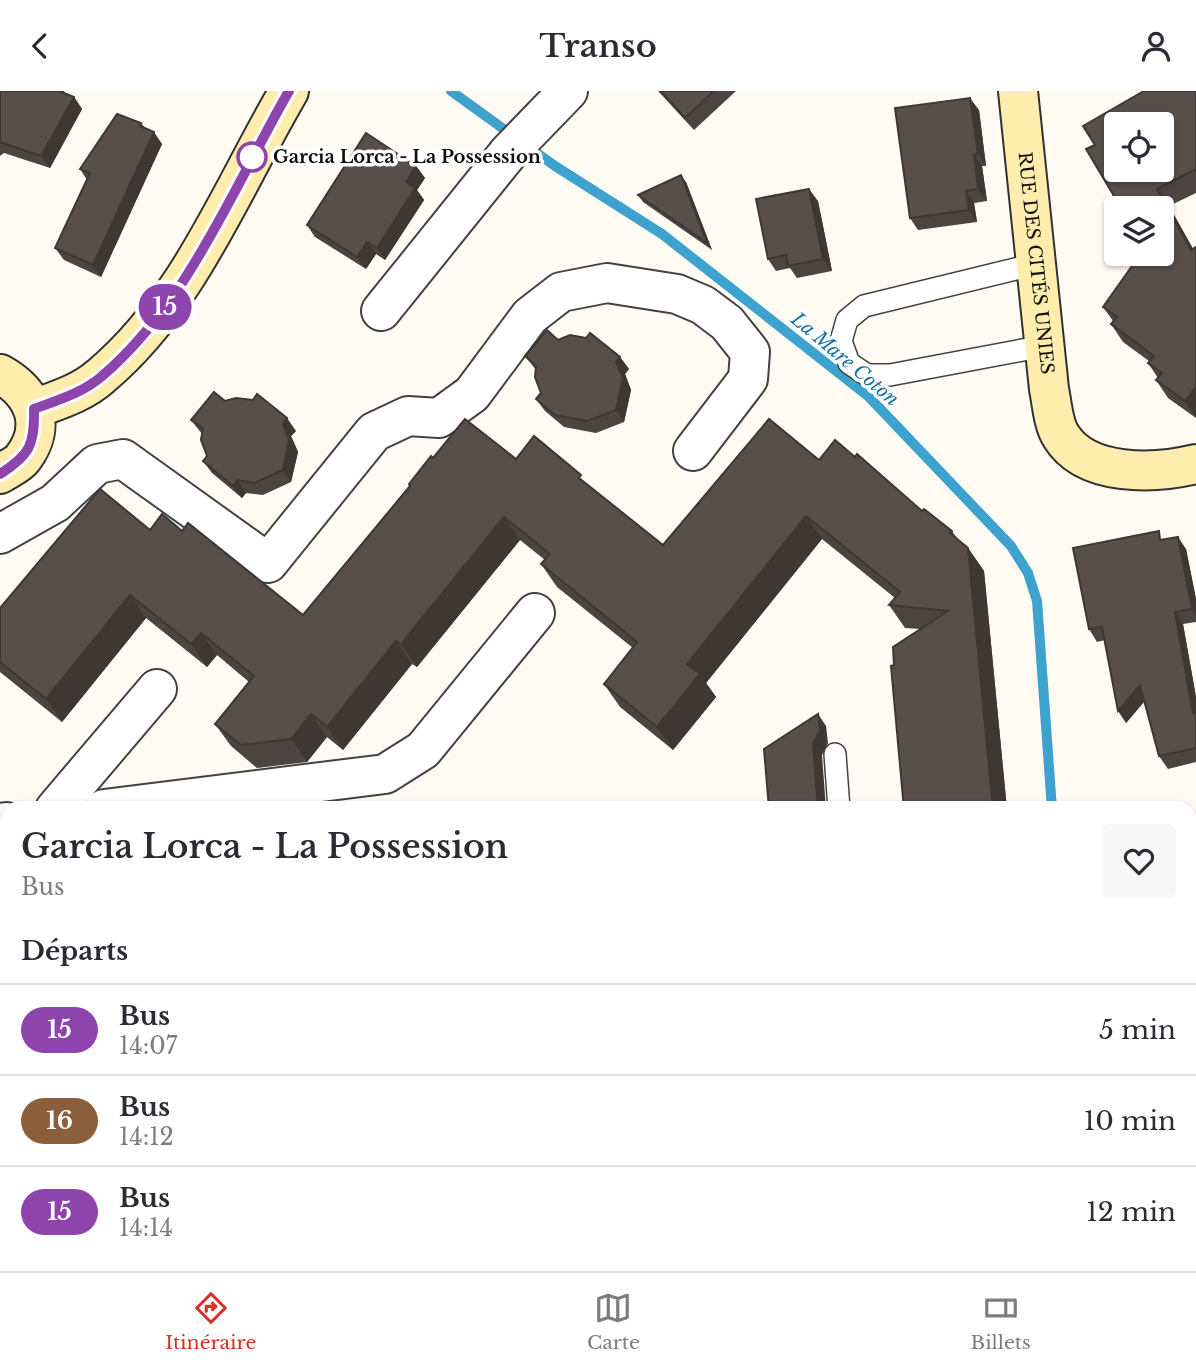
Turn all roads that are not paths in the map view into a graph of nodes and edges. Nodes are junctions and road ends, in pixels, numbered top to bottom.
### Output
1 (289, 91) edge
2 (1018, 91) edge
3 (558, 102) edge
4 (1036, 264) junction
5 (381, 311) dead end
6 (1044, 346) junction
7 (0, 374) edge
8 (34, 409) junction
9 (693, 451) dead end
10 (1196, 464) edge
11 (0, 474) edge
12 (0, 534) edge
13 (535, 613) dead end
14 (156, 689) dead end
15 (835, 754) dead end
16 (62, 801) edge
17 (168, 801) edge
18 (838, 801) edge

1 - 8 street
2 - 4 street, RUE DES CITÉS UNIES
3 - 5 street
4 - 6 street, RUE DES CITÉS UNIES
4 - 6 lane
6 - 10 street, RUE DES CITÉS UNIES
7 - 8 street
8 - 11 street
9 - 12 street
13 - 17 street
14 - 16 street
15 - 18 lane

